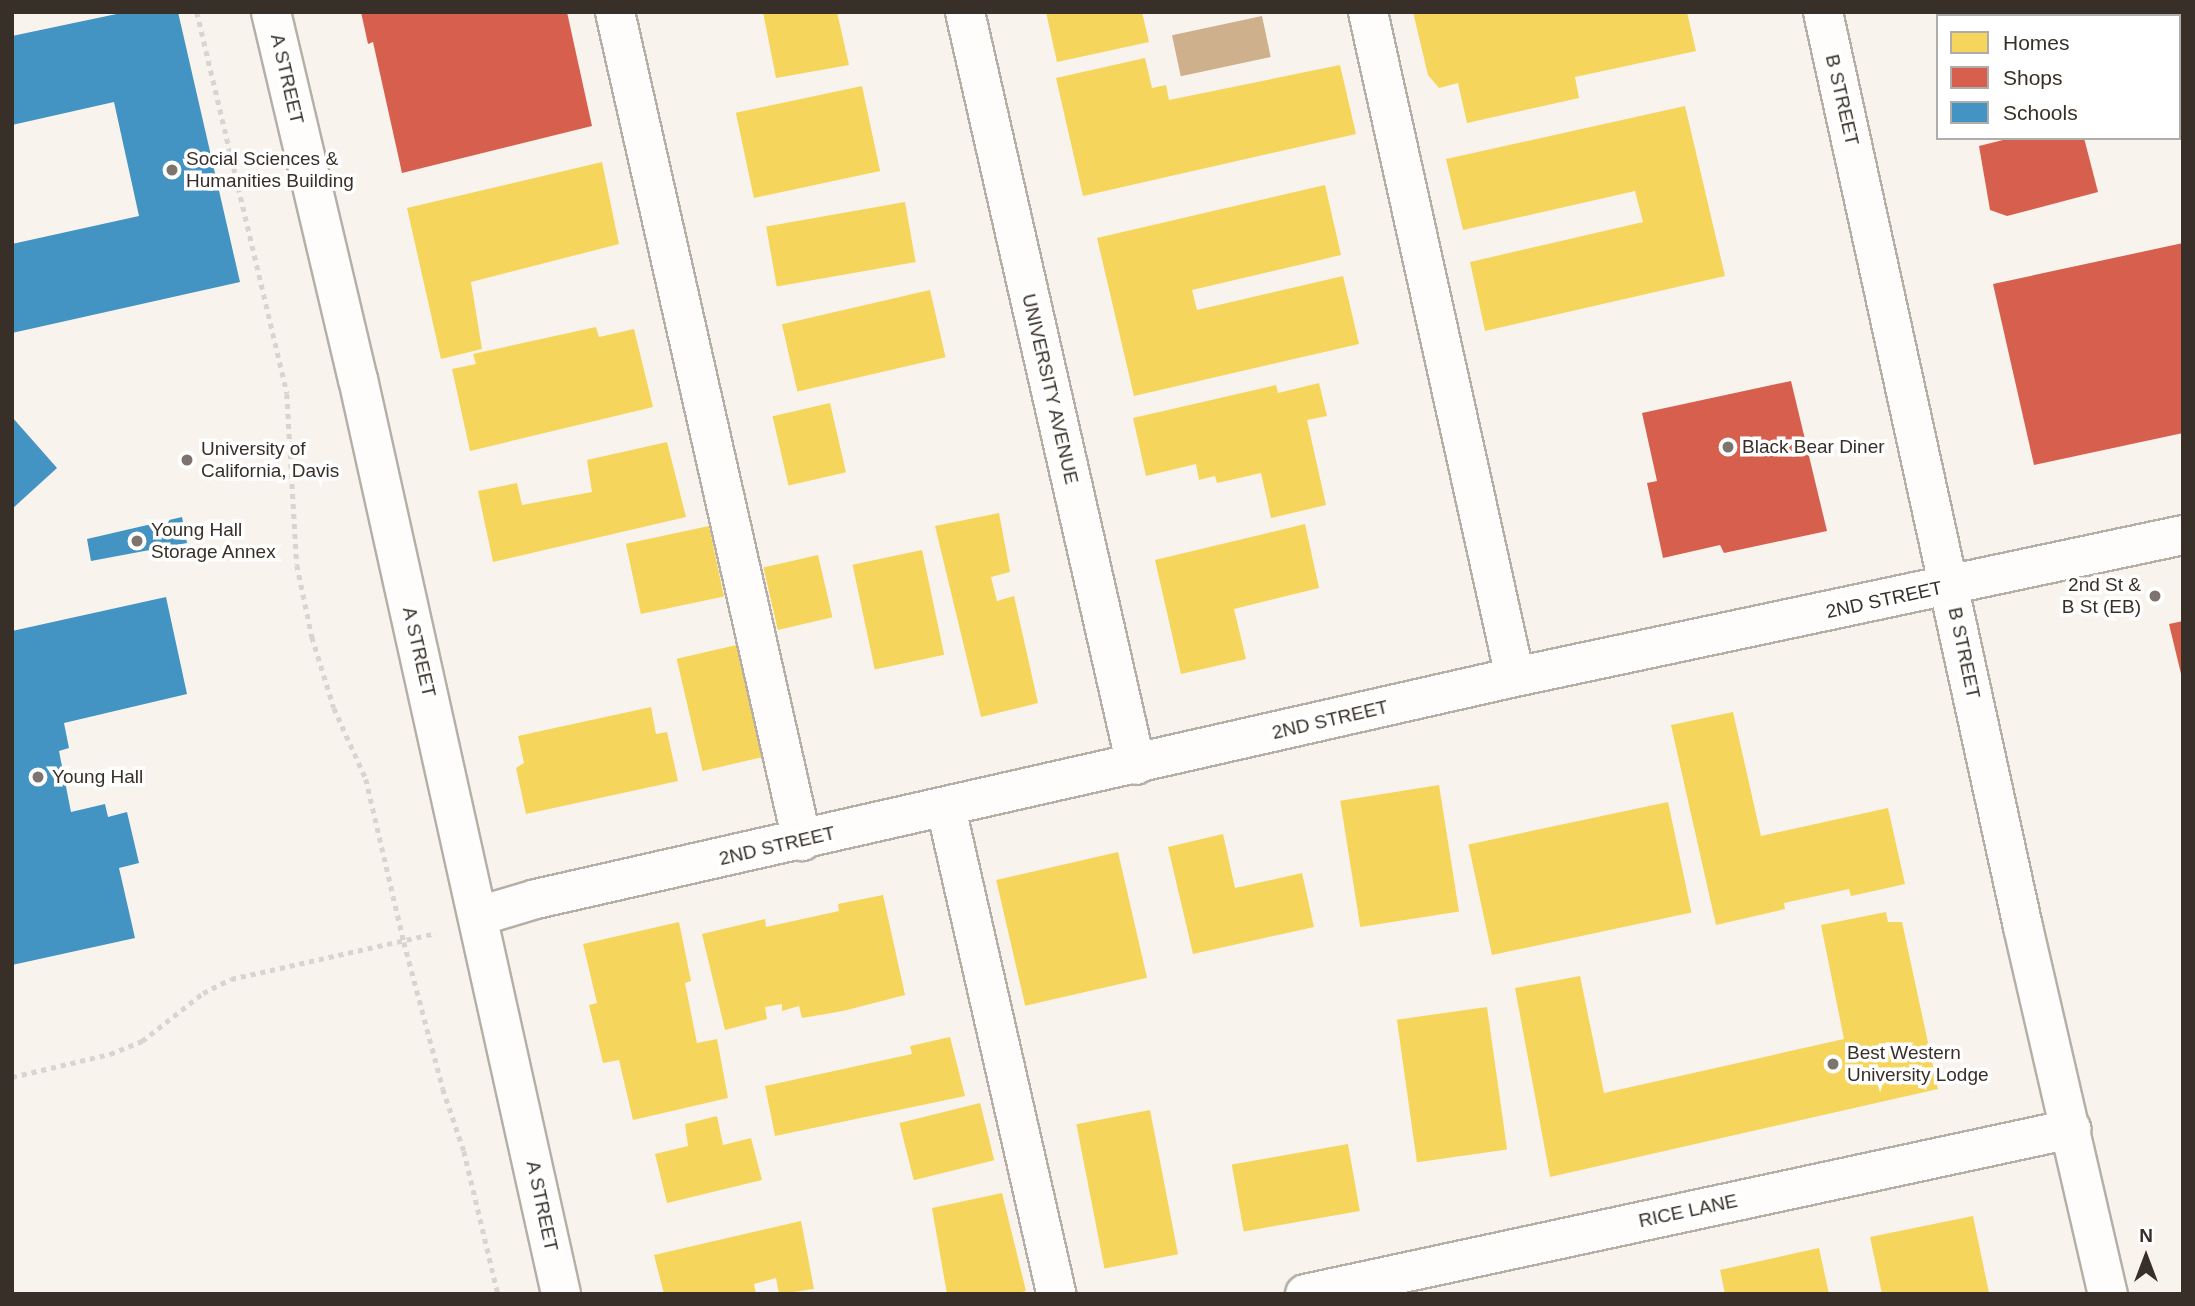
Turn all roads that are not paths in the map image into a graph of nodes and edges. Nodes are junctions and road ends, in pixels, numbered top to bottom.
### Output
1 (271, 12) edge
2 (615, 12) edge
3 (965, 12) edge
4 (1368, 12) edge
5 (1822, 12) edge
6 (2183, 535) edge
7 (1950, 586) junction
8 (1515, 677) junction
9 (1136, 765) junction
10 (946, 808) junction
11 (802, 841) junction
12 (479, 916) junction
13 (2071, 1129) junction
14 (561, 1294) edge
15 (1056, 1294) edge
16 (1305, 1294) edge
17 (2108, 1294) edge

1 - 12 street, A STREET
2 - 11 street
3 - 9 street, UNIVERSITY AVENUE
4 - 8 street
5 - 7 street, B STREET
6 - 7 street, 2ND STREET
7 - 8 street, 2ND STREET
7 - 13 street, B STREET
8 - 9 street, 2ND STREET
9 - 10 street, 2ND STREET
10 - 11 street, 2ND STREET
10 - 15 street
11 - 12 street, 2ND STREET
12 - 14 street, A STREET
13 - 16 street, RICE LANE
13 - 17 street, B STREET

